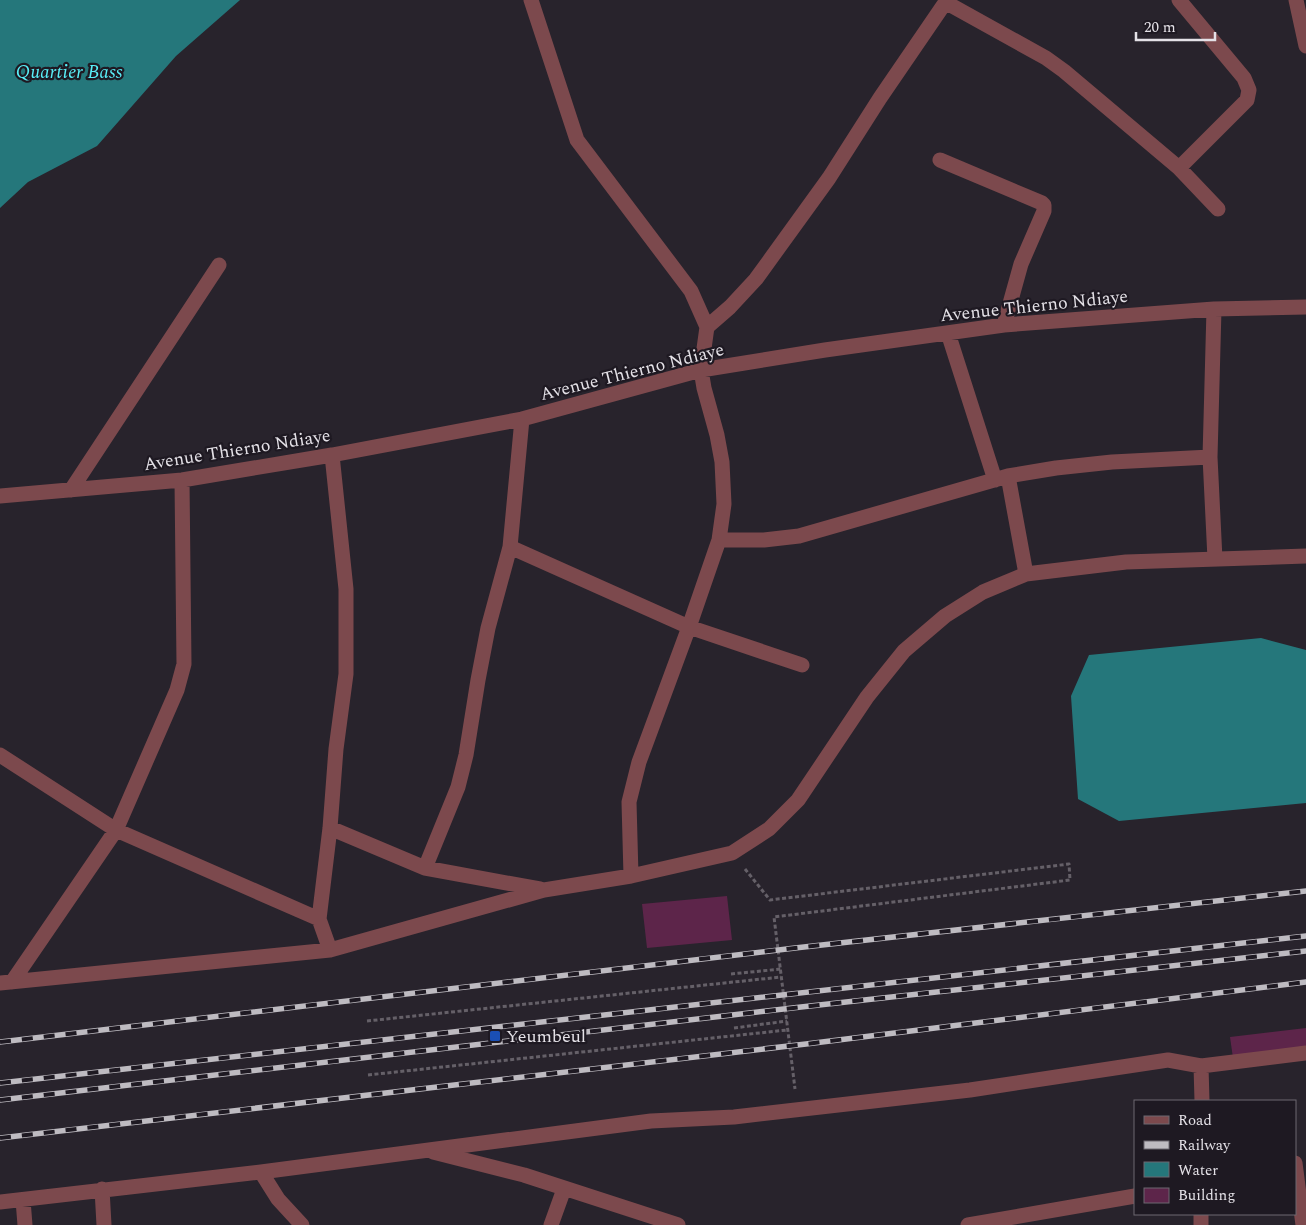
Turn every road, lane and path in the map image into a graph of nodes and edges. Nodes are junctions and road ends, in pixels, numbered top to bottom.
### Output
1 (531, 0) edge
2 (1178, 0) edge
3 (1296, 0) edge
4 (946, 1) edge
5 (1306, 46) edge
6 (940, 160) dead end
7 (1179, 168) junction
8 (1218, 209) dead end
9 (220, 265) dead end
10 (1306, 307) edge
11 (1214, 309) junction
12 (1004, 325) junction
13 (707, 328) junction
14 (948, 333) junction
15 (702, 370) junction
16 (522, 419) junction
17 (332, 455) junction
18 (1210, 457) junction
19 (1002, 478) junction
20 (182, 480) junction
21 (71, 490) junction
22 (0, 496) edge
23 (718, 540) junction
24 (510, 547) junction
25 (1306, 556) edge
26 (1214, 559) junction
27 (1026, 574) junction
28 (689, 627) junction
29 (802, 665) dead end
30 (0, 755) edge
31 (330, 828) junction
32 (116, 830) junction
33 (732, 853) junction
34 (425, 868) junction
35 (631, 876) junction
36 (544, 890) junction
37 (319, 919) junction
38 (330, 950) junction
39 (781, 969) junction
40 (731, 974) dead end
41 (782, 977) junction
42 (6, 982) edge
43 (367, 1021) dead end
44 (787, 1021) junction
45 (734, 1028) dead end
46 (787, 1030) junction
47 (1306, 1053) edge
48 (1201, 1066) junction
49 (368, 1075) dead end
50 (786, 1090) dead end
51 (1202, 1100) edge
52 (424, 1149) junction
53 (1296, 1171) edge
54 (261, 1172) junction
55 (102, 1189) junction
56 (564, 1189) junction
57 (1134, 1196) edge
58 (23, 1200) junction
59 (0, 1202) edge
60 (1027, 1220) edge
61 (25, 1225) edge
62 (104, 1225) edge
63 (302, 1225) edge
64 (551, 1225) edge
65 (678, 1225) edge
66 (968, 1225) edge
67 (1303, 1225) edge

1 - 13 street
2 - 7 street
3 - 5 street
4 - 7 street
4 - 13 street
6 - 12 street
7 - 8 street
9 - 21 street
10 - 11 street, Avenue Thierno Ndiaye
11 - 12 street, Avenue Thierno Ndiaye
11 - 18 street
12 - 14 street, Avenue Thierno Ndiaye
13 - 15 street
14 - 15 street, Avenue Thierno Ndiaye
14 - 19 street
15 - 16 street, Avenue Thierno Ndiaye
15 - 23 street
16 - 17 street, Avenue Thierno Ndiaye
16 - 24 street
17 - 20 street, Avenue Thierno Ndiaye
17 - 31 street
18 - 19 street
18 - 26 street
19 - 23 street
19 - 27 street
20 - 21 street, Avenue Thierno Ndiaye
20 - 32 street
21 - 22 street, Avenue Thierno Ndiaye
23 - 28 street
24 - 28 street
24 - 34 street
25 - 26 street
26 - 27 street
27 - 33 street
28 - 29 street
28 - 35 street
30 - 32 street
31 - 34 street
31 - 37 street
32 - 37 street
32 - 42 street
33 - 35 street
33 - 39 path
34 - 36 street
35 - 36 street
36 - 38 street
37 - 38 street
38 - 42 street
39 - 40 path
39 - 41 path
41 - 43 path
41 - 44 path
44 - 45 path
44 - 46 path
46 - 49 path
46 - 50 path
47 - 48 street
48 - 51 street
48 - 52 street
52 - 54 street
52 - 56 street
53 - 67 street
54 - 55 street
54 - 63 street
55 - 58 street
55 - 62 street
56 - 64 street
56 - 65 street
57 - 60 street
58 - 59 street
58 - 61 street
60 - 66 street

